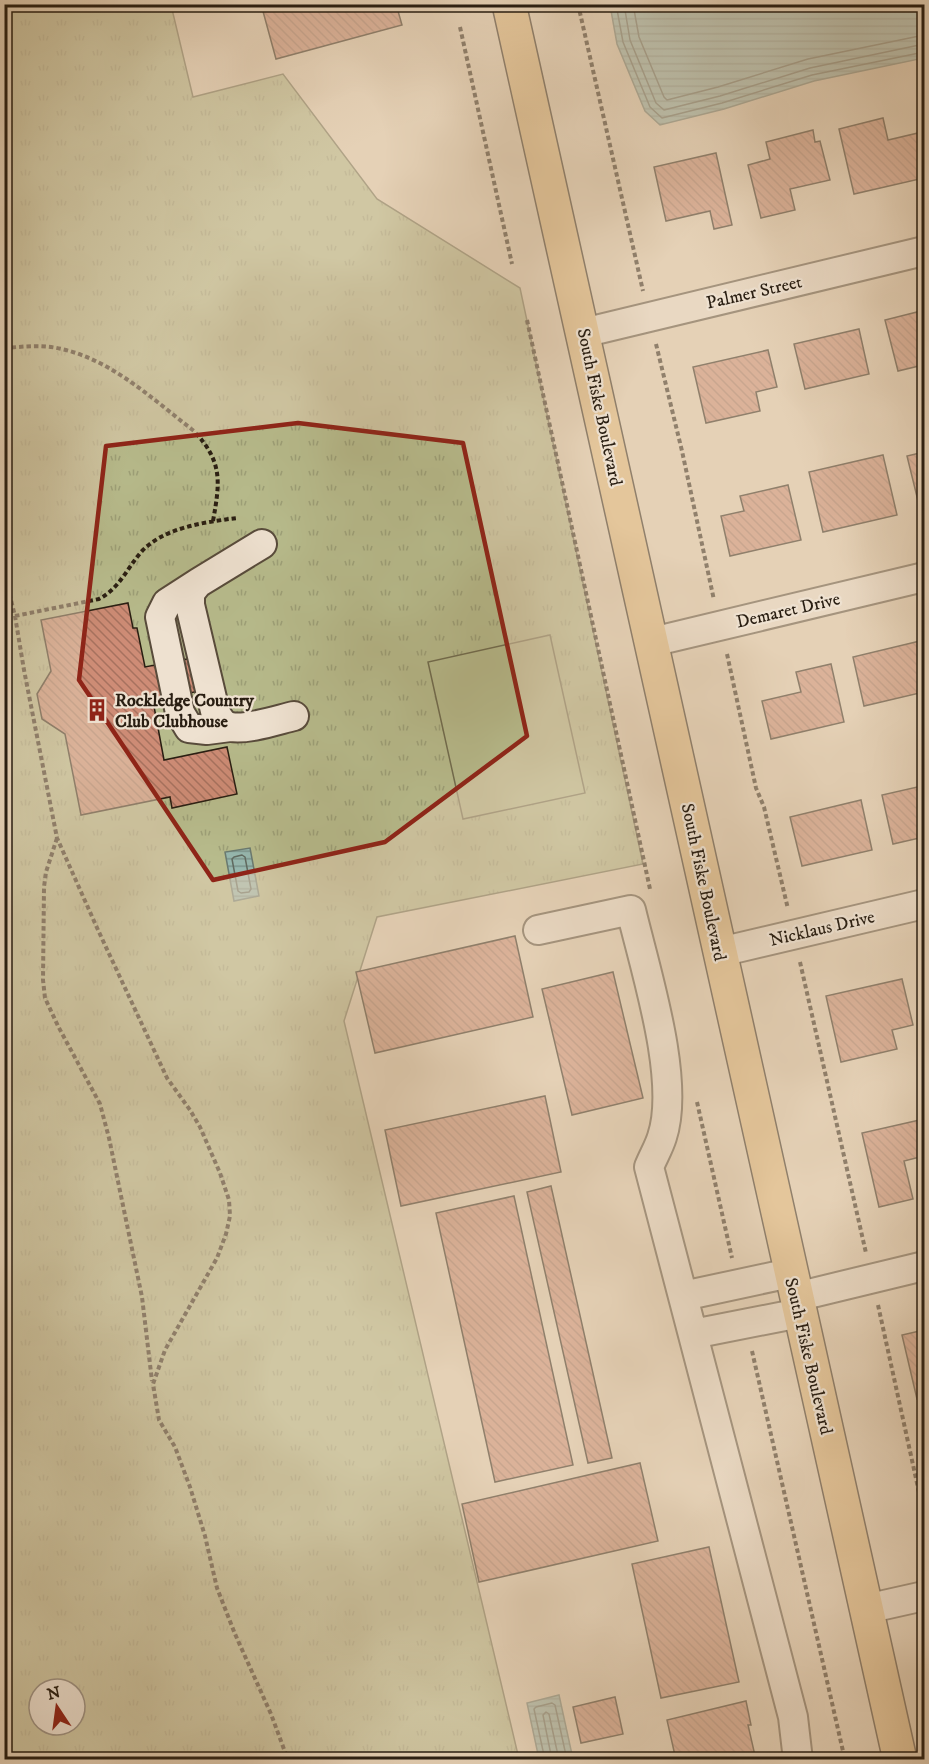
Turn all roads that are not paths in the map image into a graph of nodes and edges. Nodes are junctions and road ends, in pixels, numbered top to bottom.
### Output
1 (509, 4) edge
2 (924, 251) edge
3 (583, 333) junction
4 (262, 544) dead end
5 (924, 577) edge
6 (652, 642) junction
7 (294, 716) dead end
8 (924, 904) edge
9 (538, 930) dead end
10 (720, 952) junction
11 (924, 1266) edge
12 (795, 1294) junction
13 (683, 1296) junction
14 (693, 1334) junction
15 (924, 1596) edge
16 (866, 1609) junction
17 (798, 1760) edge
18 (900, 1760) edge

1 - 3 main road, South Fiske Boulevard
2 - 3 street, Palmer Street
3 - 6 main road, South Fiske Boulevard
4 - 7 street
5 - 6 street, Demaret Drive
6 - 10 main road, South Fiske Boulevard
8 - 10 street, Nicklaus Drive
9 - 13 street
10 - 12 main road, South Fiske Boulevard
11 - 12 street
12 - 13 street
12 - 14 street
12 - 16 main road, South Fiske Boulevard
13 - 14 street
14 - 17 street
15 - 16 street
16 - 18 main road, South Fiske Boulevard

